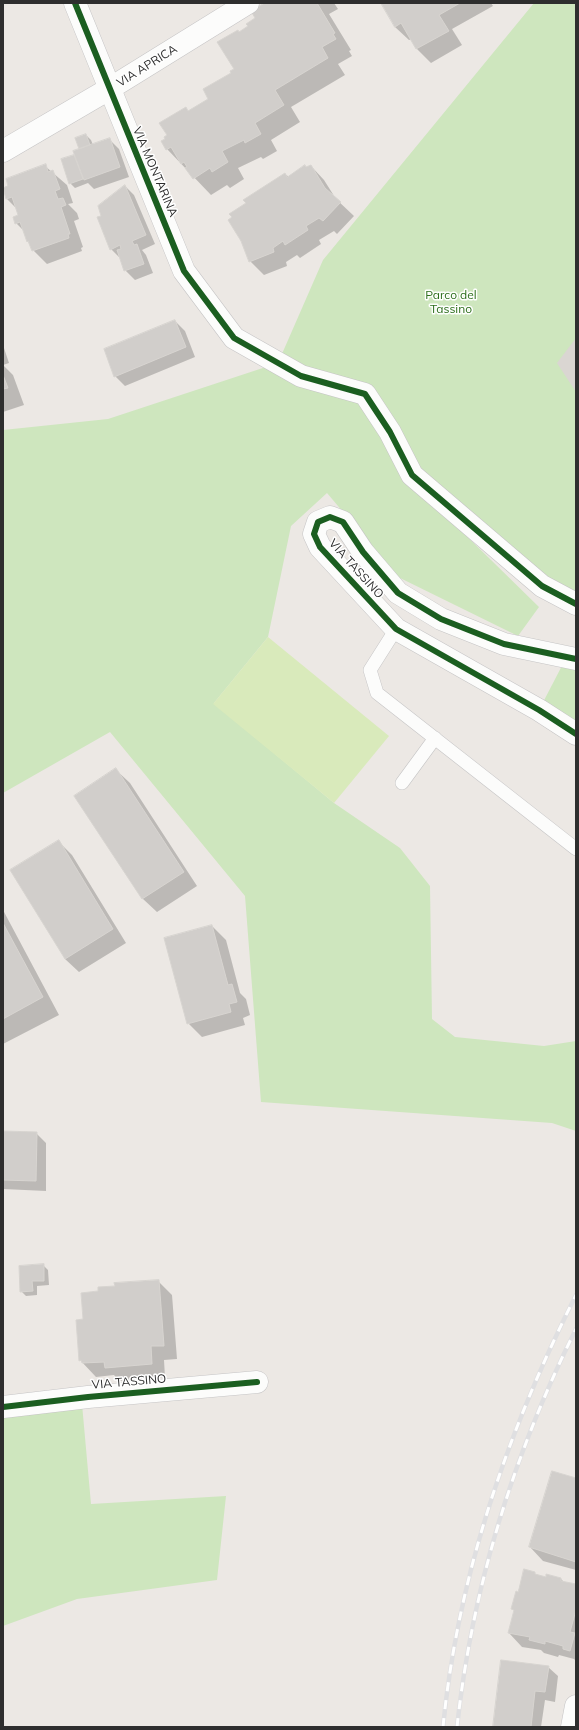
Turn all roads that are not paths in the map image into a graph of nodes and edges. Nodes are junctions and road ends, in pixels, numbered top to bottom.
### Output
1 (75, 3) edge
2 (248, 3) edge
3 (109, 90) junction
4 (3, 151) edge
5 (576, 604) edge
6 (396, 628) junction
7 (576, 659) edge
8 (576, 734) edge
9 (435, 738) junction
10 (402, 783) dead end
11 (576, 849) edge
12 (257, 1382) dead end
13 (3, 1407) edge
14 (576, 1706) edge
15 (572, 1727) edge

1 - 3 street, VIA MONTARINA
2 - 3 street, VIA APRICA
3 - 4 street, VIA APRICA
3 - 5 street, VIA MONTARINA
6 - 7 street, VIA TASSINO
6 - 8 street, VIA TASSINO
6 - 9 lane
9 - 10 lane
9 - 11 lane
12 - 13 street, VIA TASSINO
14 - 15 street

